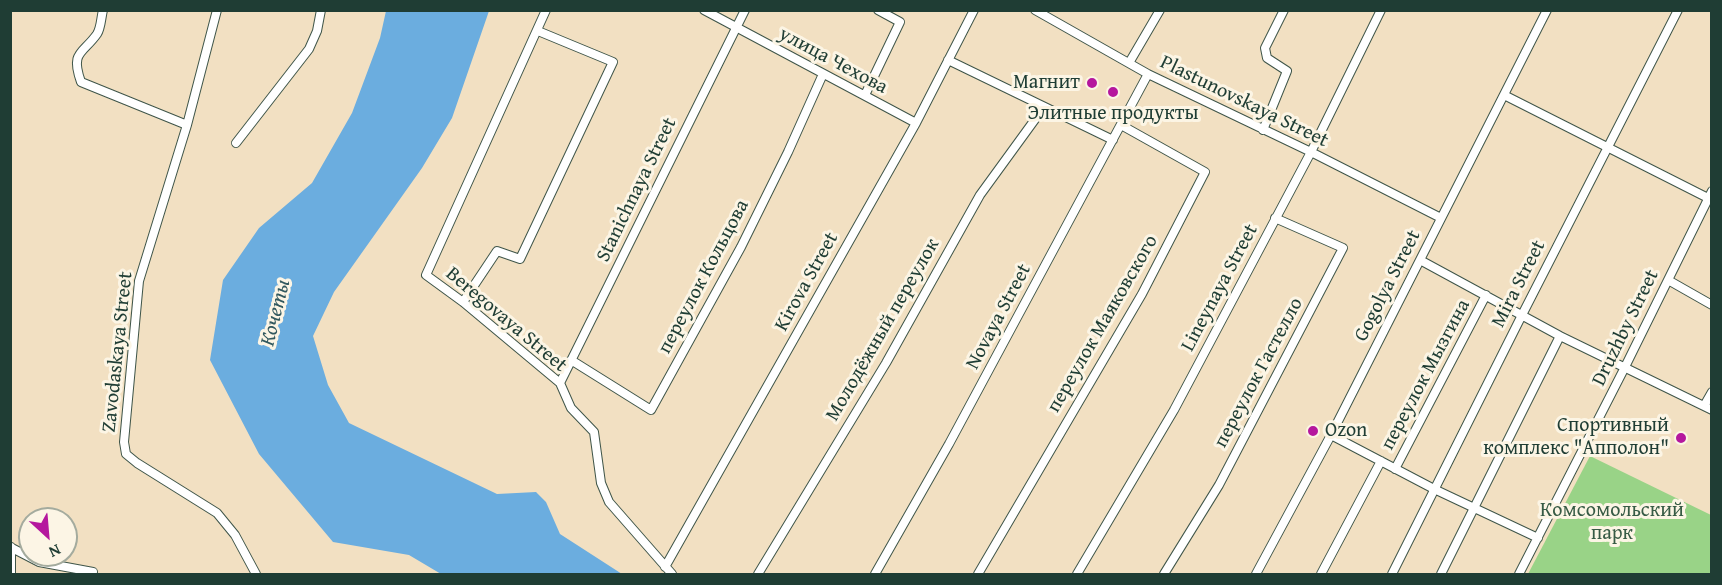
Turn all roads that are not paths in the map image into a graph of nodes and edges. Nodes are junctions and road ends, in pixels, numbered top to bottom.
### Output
1 (103, 10) edge
2 (217, 10) edge
3 (321, 10) edge
4 (546, 10) edge
5 (704, 10) edge
6 (745, 10) edge
7 (878, 10) edge
8 (974, 10) edge
9 (1035, 10) edge
10 (1160, 10) edge
11 (1284, 10) edge
12 (1381, 10) edge
13 (1547, 10) edge
14 (1678, 10) edge
15 (736, 28) junction
16 (538, 31) junction
17 (948, 60) junction
18 (1129, 63) junction
19 (823, 74) junction
20 (1148, 74) junction
21 (865, 95) junction
22 (1504, 95) junction
23 (1044, 107) junction
24 (916, 123) junction
25 (187, 125) junction
26 (1121, 125) junction
27 (1263, 130) junction
28 (1113, 140) junction
29 (236, 143) dead end
30 (1609, 148) junction
31 (1311, 152) junction
32 (1710, 195) edge
33 (1275, 218) junction
34 (1441, 218) junction
35 (1420, 260) junction
36 (1668, 280) junction
37 (1486, 296) junction
38 (463, 302) junction
39 (1712, 305) edge
40 (1522, 315) junction
41 (1560, 336) junction
42 (571, 360) junction
43 (1624, 369) junction
44 (560, 383) junction
45 (1712, 392) edge
46 (1708, 408) edge
47 (1331, 435) junction
48 (1381, 461) junction
49 (1395, 469) junction
50 (1434, 489) junction
51 (1473, 508) junction
52 (1538, 538) junction
53 (11, 547) edge
54 (665, 567) junction
55 (93, 572) dead end
56 (11, 574) edge
57 (256, 574) edge
58 (672, 574) edge
59 (758, 574) edge
60 (875, 574) edge
61 (978, 574) edge
62 (1077, 574) edge
63 (1164, 574) edge
64 (1256, 574) edge
65 (1321, 574) edge
66 (1392, 574) edge
67 (1441, 574) edge
68 (1519, 574) edge

1 - 25 street
2 - 25 street, Zavodaskaya Street
3 - 29 street
4 - 16 street, Beregovaya Street
5 - 15 street, улица Чехова
6 - 15 street, Stanichnaya Street
7 - 21 street
8 - 17 street, Kirova Street
9 - 18 street, Plastunovskaya Street
10 - 18 street
11 - 27 street
12 - 31 street, Lineynaya Street
13 - 22 street, Gogolya Street
14 - 30 street, Mira Street
15 - 19 street, улица Чехова
15 - 42 street, Stanichnaya Street
16 - 38 street, Beregovaya Street
16 - 38 street
17 - 23 street
17 - 24 street, Kirova Street
18 - 20 street, Plastunovskaya Street
19 - 21 street, улица Чехова
19 - 42 street, переулок Кольцова
20 - 26 street, Novaya Street
20 - 27 street, Plastunovskaya Street
21 - 24 street, улица Чехова
22 - 30 street
22 - 34 street, Gogolya Street
23 - 28 street
23 - 59 street, Молодёжный переулок
24 - 54 street, Kirova Street
25 - 57 street, Zavodaskaya Street
26 - 28 street, Novaya Street
26 - 61 street, переулок Маяковского
27 - 31 street, Plastunovskaya Street
28 - 60 street, Novaya Street
30 - 32 street
30 - 40 street, Mira Street
31 - 33 street, Lineynaya Street
31 - 34 street, Plastunovskaya Street
32 - 36 street, Druzhby Street
33 - 62 street, Lineynaya Street
33 - 63 street, переулок Гастелло
34 - 35 street, Gogolya Street
35 - 37 street
35 - 47 street, Gogolya Street
36 - 39 street
36 - 43 street, Druzhby Street
37 - 40 street
37 - 49 street, переулок Мызгина
38 - 44 street, Beregovaya Street
40 - 41 street
40 - 50 street, Mira Street
41 - 43 street
41 - 51 street
42 - 44 street, Stanichnaya Street
43 - 46 street
43 - 52 street, Druzhby Street
44 - 54 street, Beregovaya Street
45 - 46 street
47 - 48 street
47 - 64 street, Gogolya Street
48 - 49 street
48 - 65 street, переулок Мызгина
49 - 50 street
50 - 51 street
50 - 66 street, Mira Street
51 - 52 street
51 - 67 street
52 - 68 street, Druzhby Street
53 - 55 street
53 - 56 street
54 - 58 street, Beregovaya Street

